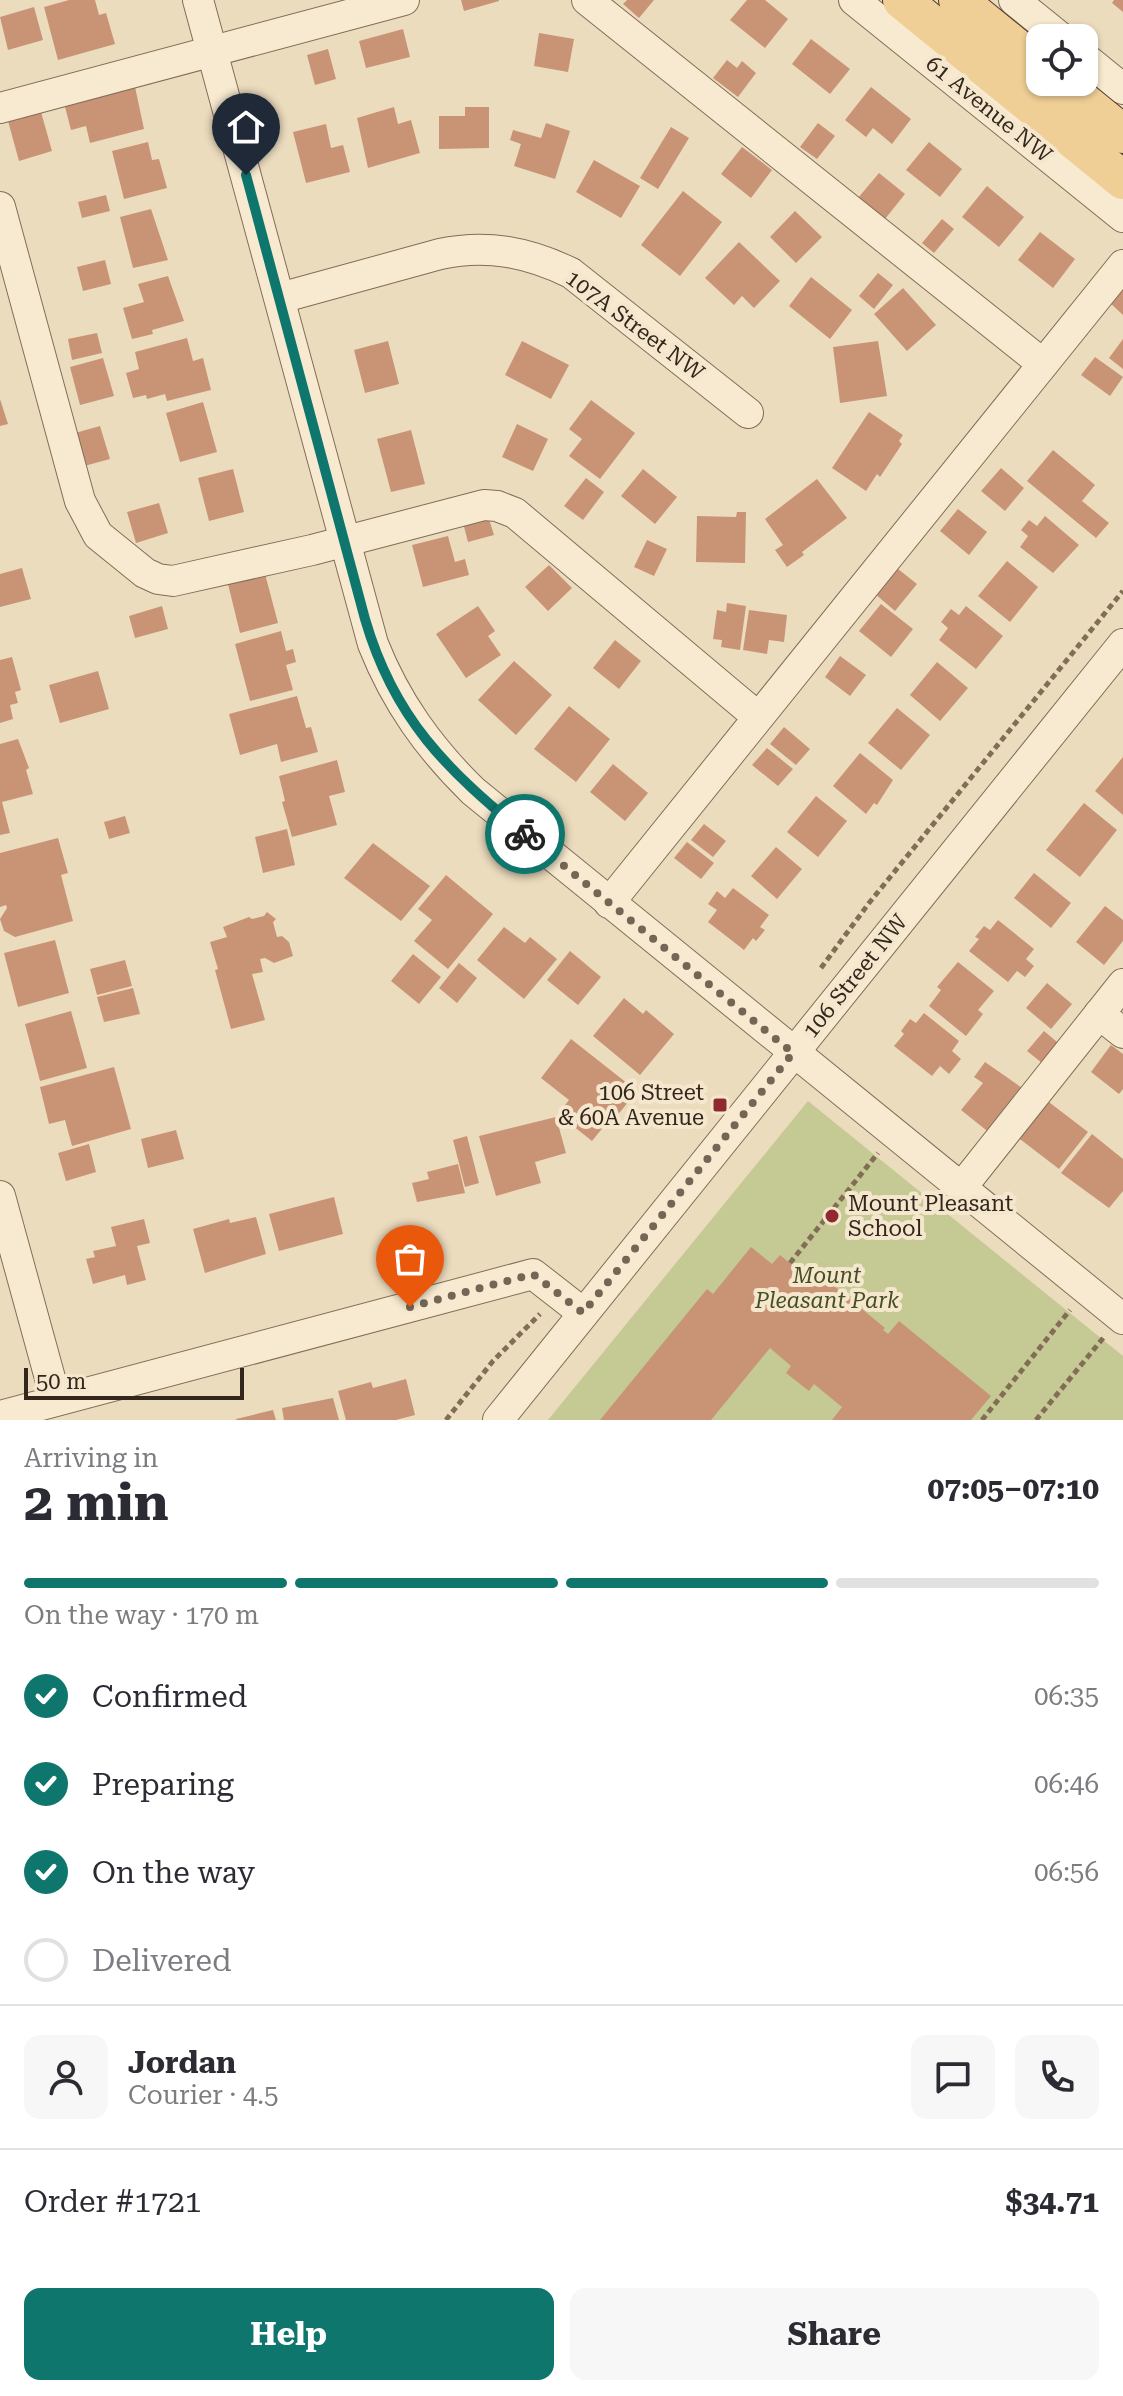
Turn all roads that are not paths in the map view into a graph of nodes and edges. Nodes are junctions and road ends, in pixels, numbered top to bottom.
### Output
1 (198, 0) edge
2 (404, 0) edge
3 (587, 0) edge
4 (854, 0) edge
5 (902, 0) edge
6 (958, 0) edge
7 (1014, 0) edge
8 (1044, 24) edge
9 (212, 53) junction
10 (1026, 56) edge
11 (1098, 68) edge
12 (1123, 89) edge
13 (1076, 96) edge
14 (0, 108) edge
15 (1123, 134) edge
16 (1123, 180) edge
17 (0, 207) edge
18 (1123, 217) edge
19 (1123, 265) edge
20 (280, 298) junction
21 (1043, 364) junction
22 (748, 413) dead end
23 (344, 542) junction
24 (1123, 644) edge
25 (758, 717) junction
26 (609, 903) junction
27 (1123, 984) edge
28 (1099, 1014) junction
29 (1123, 1033) edge
30 (793, 1053) junction
31 (961, 1188) junction
32 (0, 1196) edge
33 (583, 1313) junction
34 (1121, 1318) edge
35 (56, 1400) junction
36 (0, 1416) edge
37 (498, 1420) edge

1 - 9 street
2 - 9 street
3 - 21 street
4 - 18 street, 61 Avenue NW
5 - 16 main road, 61 Avenue NW
6 - 10 main road
7 - 8 street
9 - 14 street
9 - 20 street
11 - 12 street
13 - 15 main road
17 - 23 street
19 - 21 street
20 - 22 street, 107A Street NW
20 - 23 street
21 - 25 street
23 - 25 street
23 - 26 street
24 - 30 street, 106 Street NW
25 - 26 street
26 - 30 street
27 - 28 street
28 - 29 street
28 - 31 street
30 - 31 street
30 - 33 street, 106 Street NW
31 - 34 street
32 - 35 street
33 - 35 street
33 - 37 street, 106 Street NW
35 - 36 street

